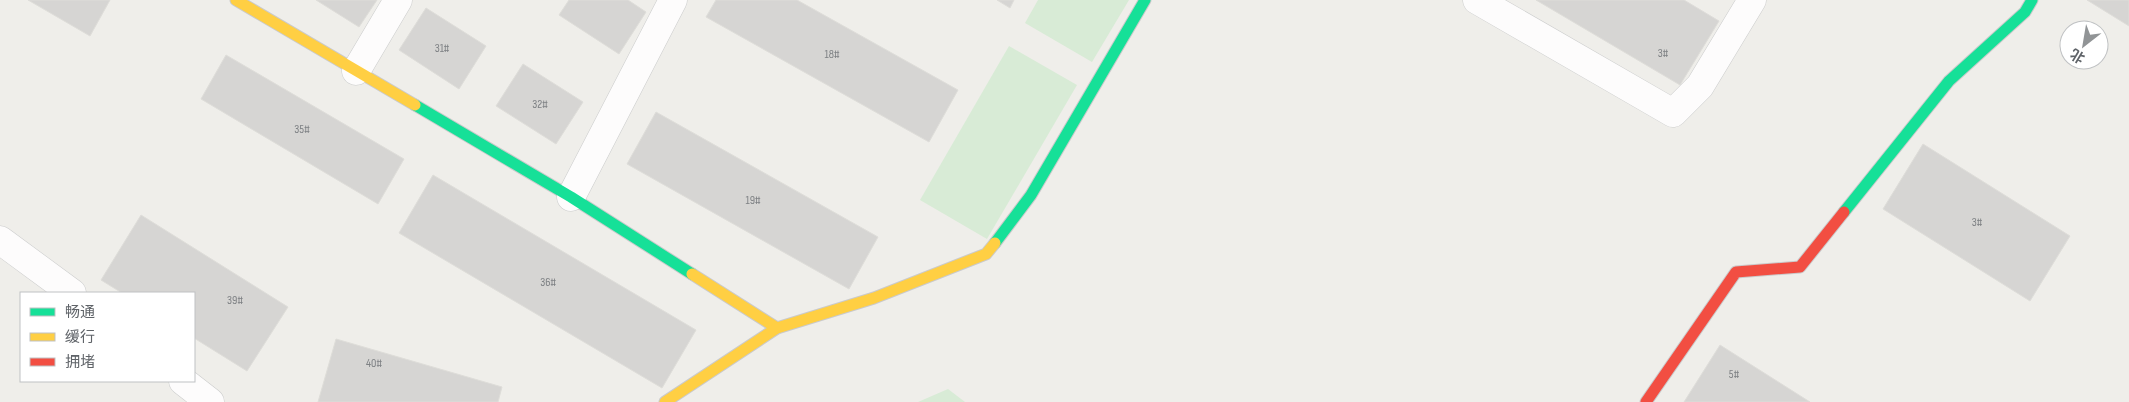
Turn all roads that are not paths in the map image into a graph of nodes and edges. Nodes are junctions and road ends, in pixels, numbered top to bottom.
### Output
1 (236, 0) edge
2 (398, 0) edge
3 (673, 0) edge
4 (1145, 0) edge
5 (1477, 0) edge
6 (1752, 0) edge
7 (2032, 0) edge
8 (356, 71) junction
9 (571, 197) junction
10 (0, 240) edge
11 (71, 292) edge
12 (777, 328) junction
13 (184, 382) edge
14 (210, 402) edge
15 (664, 402) edge
16 (1646, 402) edge

1 - 8 street
2 - 8 street
3 - 9 street
4 - 12 street
5 - 6 street
7 - 16 street
8 - 9 street
9 - 12 street
10 - 11 street
12 - 15 street
13 - 14 street

